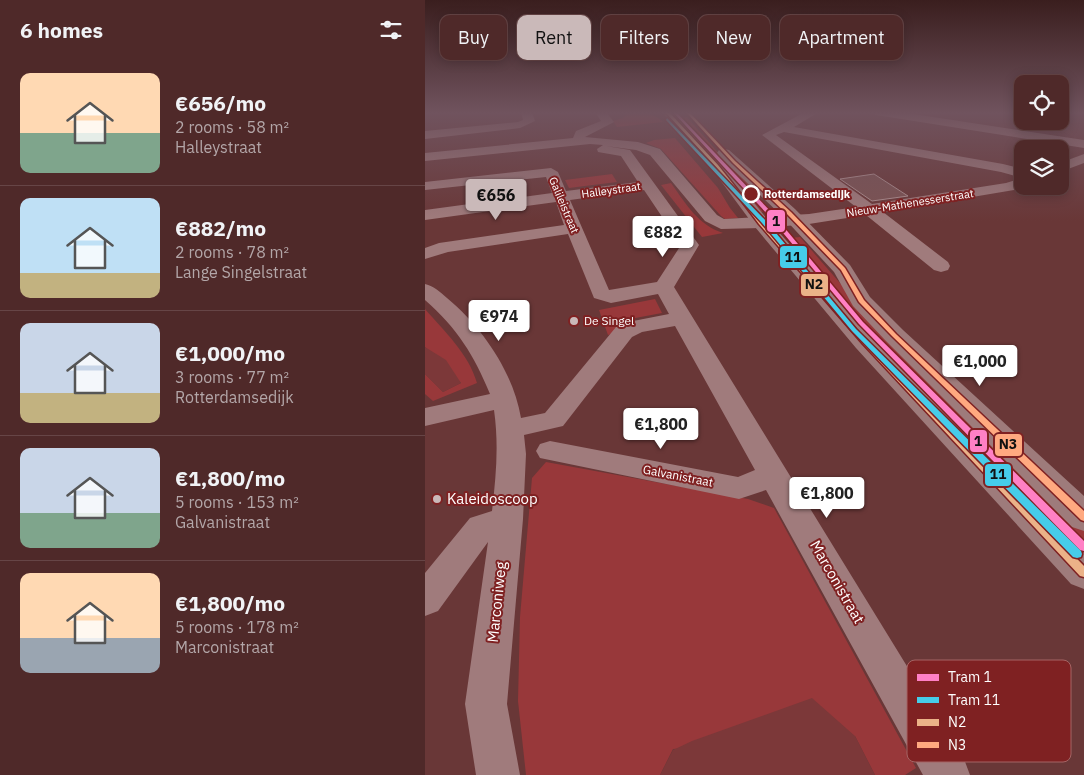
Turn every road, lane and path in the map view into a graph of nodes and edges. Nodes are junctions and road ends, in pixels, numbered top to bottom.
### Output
1 (531, 148) edge
2 (601, 148) edge
3 (646, 148) edge
4 (703, 148) edge
5 (717, 148) edge
6 (786, 148) edge
7 (893, 148) edge
8 (425, 157) edge
9 (1084, 158) edge
10 (1069, 164) edge
11 (637, 170) junction
12 (1014, 171) edge
13 (619, 172) dead end
14 (648, 185) junction
15 (1014, 185) edge
16 (425, 186) edge
17 (563, 197) junction
18 (870, 210) junction
19 (425, 215) edge
20 (796, 220) junction
21 (761, 223) junction
22 (575, 228) junction
23 (425, 254) edge
24 (941, 266) dead end
25 (664, 287) junction
26 (425, 290) edge
27 (682, 318) junction
28 (507, 414) junction
29 (425, 416) edge
30 (550, 451) dead end
31 (774, 475) junction
32 (1084, 517) edge
33 (507, 519) junction
34 (1084, 573) edge
35 (425, 600) edge
36 (907, 704) edge
37 (940, 762) edge
38 (498, 775) edge
39 (948, 775) edge

1 - 8 street
2 - 11 street
3 - 21 street
4 - 21 main road
5 - 20 main road
6 - 18 street
7 - 12 street
9 - 10 street
11 - 13 street
11 - 14 street
14 - 17 street, Halleystraat
14 - 25 street
15 - 18 street, Nieuw-Mathenesserstraat
16 - 17 street, Galileistraat
17 - 19 street, Halleystraat
17 - 22 street, Galileistraat
18 - 20 street, Nieuw-Mathenesserstraat
18 - 24 street
20 - 21 street
20 - 32 main road
21 - 34 main road
22 - 23 street
22 - 25 street, Galileistraat
25 - 27 street, Marconistraat
26 - 28 street, Marconiweg
27 - 28 street
27 - 31 street, Marconistraat
28 - 29 street
28 - 33 street, Marconiweg
30 - 31 street, Galvanistraat
31 - 36 street, Marconistraat
33 - 35 street
33 - 38 street, Marconiweg
37 - 39 street, Marconistraat

